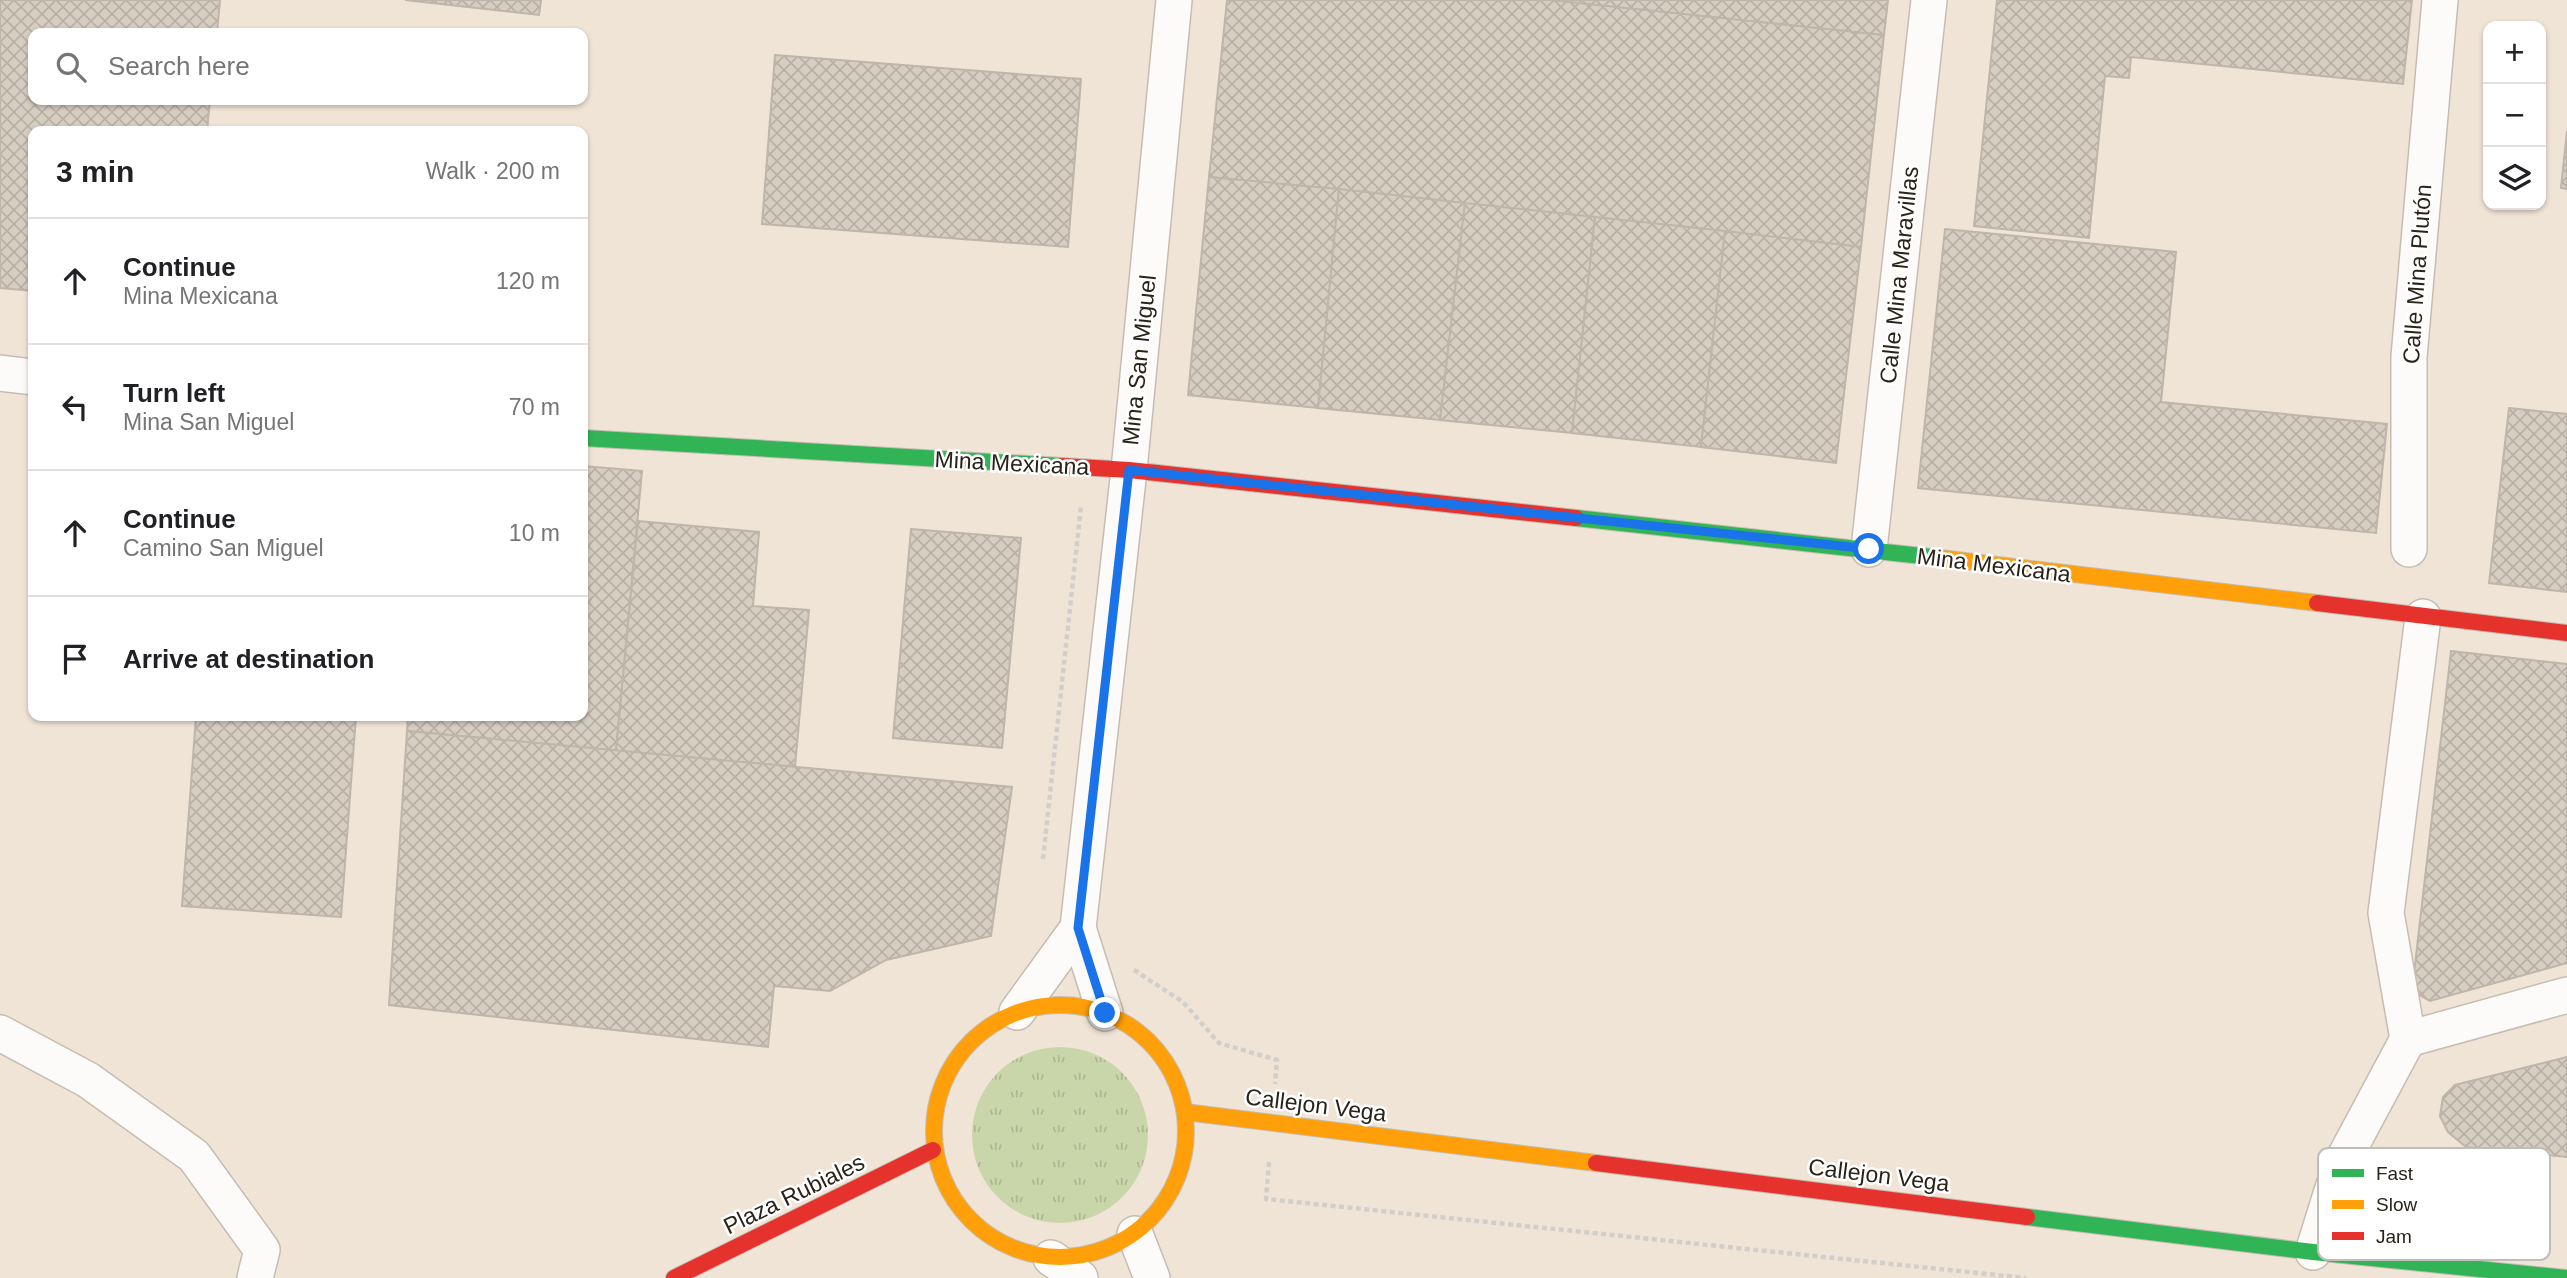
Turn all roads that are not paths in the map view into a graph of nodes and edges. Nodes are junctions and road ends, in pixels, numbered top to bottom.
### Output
1 (1174, 0) edge
2 (1929, 0) edge
3 (2440, 0) edge
4 (0, 373) edge
5 (28, 376) edge
6 (588, 438) edge
7 (1129, 470) junction
8 (1869, 549) junction
9 (2409, 549) dead end
10 (2423, 617) junction
11 (2567, 633) edge
12 (1078, 928) junction
13 (2567, 995) edge
14 (1017, 1012) junction
15 (1105, 1013) junction
16 (0, 1034) edge
17 (2408, 1039) junction
18 (1185, 1112) junction
19 (2350, 1148) edge
20 (933, 1150) junction
21 (1135, 1234) junction
22 (2318, 1239) edge
23 (2314, 1252) junction
24 (2318, 1252) edge
25 (1051, 1258) junction
26 (2392, 1260) edge
27 (254, 1278) edge
28 (674, 1278) edge
29 (1080, 1278) edge
30 (1152, 1278) edge
31 (2567, 1278) edge

1 - 7 street, Mina San Miguel
2 - 8 street, Calle Mina Maravillas
3 - 9 street, Calle Mina Plutón
4 - 5 street
6 - 7 street, Mina Mexicana
7 - 8 street, Mina Mexicana
7 - 12 street, Mina San Miguel
8 - 10 street, Mina Mexicana
10 - 11 street, Mina Mexicana
10 - 17 street
12 - 14 street
12 - 15 street
13 - 17 street
14 - 15 street
14 - 20 street
15 - 18 street
16 - 27 street
17 - 19 street
18 - 21 street
18 - 23 street, Callejon Vega
20 - 25 street
20 - 28 street, Plaza Rubiales
21 - 25 street
21 - 30 street
22 - 23 street
23 - 24 street, Callejon Vega
25 - 29 street
26 - 31 street, Callejon Vega

